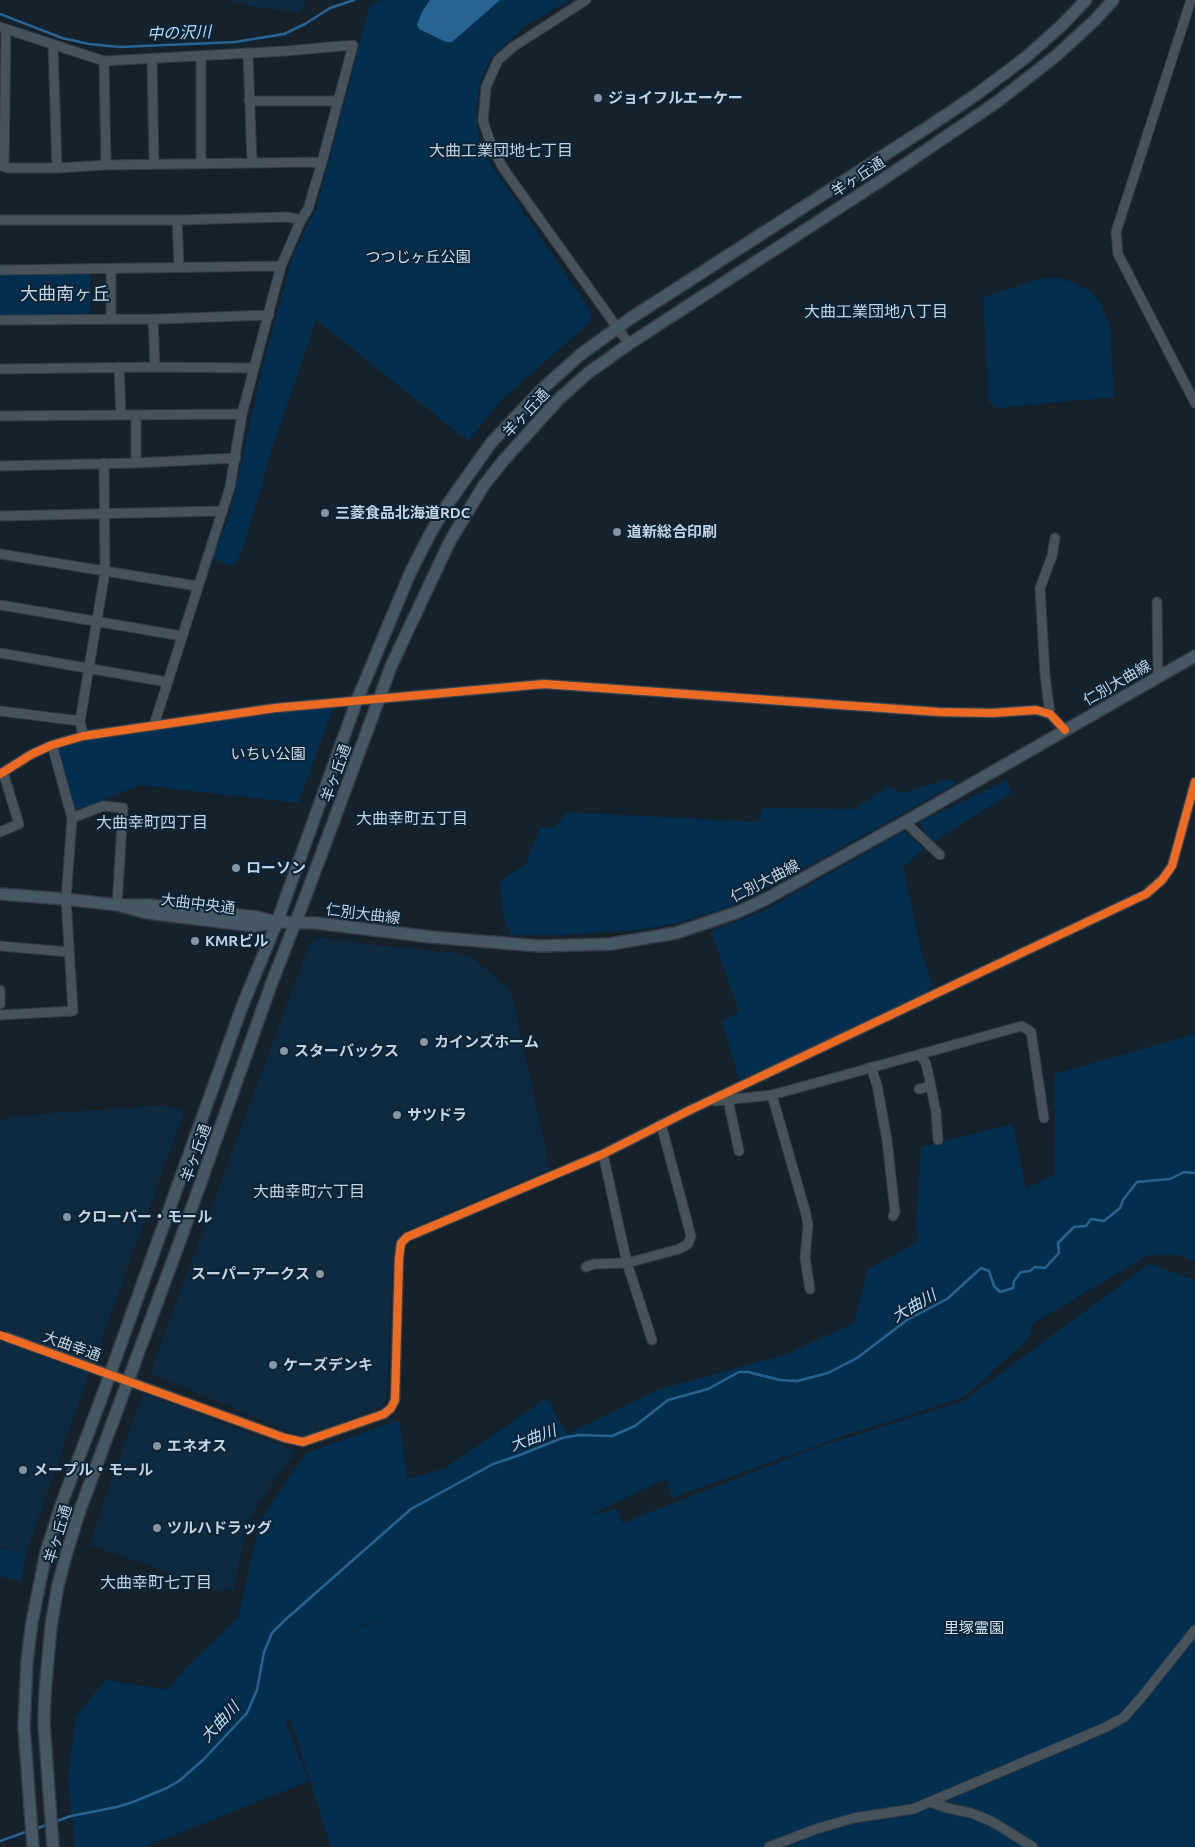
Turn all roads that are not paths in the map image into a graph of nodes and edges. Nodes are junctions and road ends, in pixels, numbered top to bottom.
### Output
1 (586, 0) edge
2 (1086, 0) edge
3 (1113, 0) edge
4 (1191, 0) edge
5 (3, 28) edge
6 (53, 45) junction
7 (248, 53) junction
8 (201, 56) junction
9 (152, 59) junction
10 (104, 61) junction
11 (248, 101) junction
12 (338, 101) junction
13 (322, 162) junction
14 (201, 163) junction
15 (252, 163) junction
16 (154, 164) junction
17 (106, 165) junction
18 (2, 166) edge
19 (57, 168) junction
20 (0, 220) edge
21 (177, 220) junction
22 (301, 220) junction
23 (179, 266) junction
24 (281, 266) junction
25 (111, 269) junction
26 (0, 270) edge
27 (268, 314) junction
28 (153, 318) junction
29 (111, 319) junction
30 (0, 320) edge
31 (617, 328) junction
32 (629, 344) junction
33 (119, 367) junction
34 (155, 367) junction
35 (254, 368) junction
36 (0, 369) edge
37 (1195, 403) edge
38 (242, 414) junction
39 (120, 415) junction
40 (136, 415) junction
41 (0, 416) edge
42 (236, 458) junction
43 (104, 463) junction
44 (136, 463) junction
45 (0, 466) edge
46 (222, 511) junction
47 (106, 513) junction
48 (0, 516) edge
49 (1056, 538) dead end
50 (0, 553) edge
51 (105, 572) junction
52 (197, 586) junction
53 (1157, 602) dead end
54 (0, 605) edge
55 (97, 621) junction
56 (182, 636) junction
57 (0, 653) edge
58 (1195, 656) edge
59 (89, 669) junction
60 (1158, 678) junction
61 (167, 682) junction
62 (379, 699) junction
63 (357, 700) junction
64 (0, 710) edge
65 (1050, 714) junction
66 (80, 721) junction
67 (154, 725) junction
68 (1065, 730) junction
69 (83, 736) junction
70 (52, 745) junction
71 (2, 773) edge
72 (1195, 782) edge
73 (72, 818) junction
74 (905, 822) junction
75 (0, 832) edge
76 (940, 855) dead end
77 (0, 894) edge
78 (66, 899) junction
79 (117, 905) junction
80 (277, 922) junction
81 (296, 922) junction
82 (0, 946) edge
83 (69, 952) junction
84 (0, 990) edge
85 (0, 1004) edge
86 (0, 1015) edge
87 (920, 1054) junction
88 (871, 1067) junction
89 (930, 1086) junction
90 (919, 1089) dead end
91 (772, 1095) junction
92 (728, 1100) junction
93 (707, 1102) junction
94 (1044, 1118) dead end
95 (661, 1124) junction
96 (938, 1140) dead end
97 (739, 1152) dead end
98 (602, 1154) junction
99 (893, 1216) dead end
100 (627, 1263) junction
101 (586, 1267) dead end
102 (810, 1289) dead end
103 (7, 1337) dead end
104 (652, 1340) dead end
105 (110, 1374) junction
106 (128, 1381) junction
107 (1195, 1630) edge
108 (930, 1802) junction
109 (33, 1847) edge
110 (53, 1847) edge
111 (769, 1847) edge
112 (1033, 1847) edge

1 - 31 street
2 - 31 main road, 羊ヶ丘通
3 - 32 main road, 羊ヶ丘通
4 - 37 street
5 - 6 street
5 - 18 street
6 - 10 street
6 - 19 street
7 - 8 street
7 - 11 street
7 - 12 street
8 - 9 street
8 - 14 street
9 - 10 street
9 - 16 street
10 - 17 street
11 - 12 street
11 - 15 street
12 - 13 street
13 - 15 street
13 - 22 street
14 - 15 street
14 - 16 street
16 - 17 street
17 - 19 street
18 - 19 street
20 - 21 street
21 - 22 street
21 - 23 street
22 - 24 street
23 - 24 street
23 - 25 street
24 - 27 street
25 - 26 street
25 - 29 street
27 - 28 street
27 - 35 street
28 - 29 street
28 - 34 street
29 - 30 street
31 - 32 street
31 - 63 main road, 羊ヶ丘通
32 - 62 main road, 羊ヶ丘通
33 - 34 street
33 - 36 street
33 - 39 street
34 - 35 street
35 - 38 street
38 - 40 street
38 - 42 street
39 - 40 street
39 - 41 street
40 - 44 street
42 - 44 street
42 - 46 street
43 - 44 street
43 - 45 street
43 - 47 street
46 - 47 street
46 - 52 street
47 - 48 street
47 - 51 street
49 - 65 street
50 - 51 street
51 - 52 street
51 - 55 street
52 - 56 street
53 - 60 street
54 - 55 street
55 - 56 street
55 - 59 street
56 - 61 street
57 - 59 street
58 - 60 main road, 仁別大曲線
59 - 61 street
59 - 66 street
60 - 68 main road, 仁別大曲線
61 - 67 street
62 - 63 street
62 - 65 street
62 - 81 main road, 羊ヶ丘通
63 - 67 street
63 - 80 main road, 羊ヶ丘通
64 - 66 street
65 - 68 street
66 - 69 street
67 - 69 street
68 - 74 main road, 仁別大曲線
69 - 70 street
70 - 71 street
70 - 73 street
71 - 75 street
72 - 93 street
73 - 78 street
73 - 79 street
74 - 76 street
74 - 81 main road, 仁別大曲線
77 - 78 main road, 大曲中央通
78 - 79 main road, 大曲中央通
78 - 83 street
79 - 80 main road, 大曲中央通
80 - 81 main road, 大曲中央通
80 - 105 main road, 羊ヶ丘通
81 - 106 main road, 羊ヶ丘通
82 - 83 street
83 - 86 street
84 - 85 street
87 - 88 street
87 - 89 street
87 - 94 street
88 - 91 street
88 - 99 street
89 - 90 street
89 - 96 street
91 - 92 street
91 - 102 street
92 - 93 street
92 - 97 street
93 - 95 street
95 - 98 street
95 - 100 street
98 - 100 street
98 - 106 street, 大曲幸通
100 - 101 street
100 - 104 street
103 - 105 street, 大曲幸通
105 - 106 street, 大曲幸通
105 - 109 main road, 羊ヶ丘通
106 - 110 main road, 羊ヶ丘通
107 - 108 street
108 - 111 street
108 - 112 street

